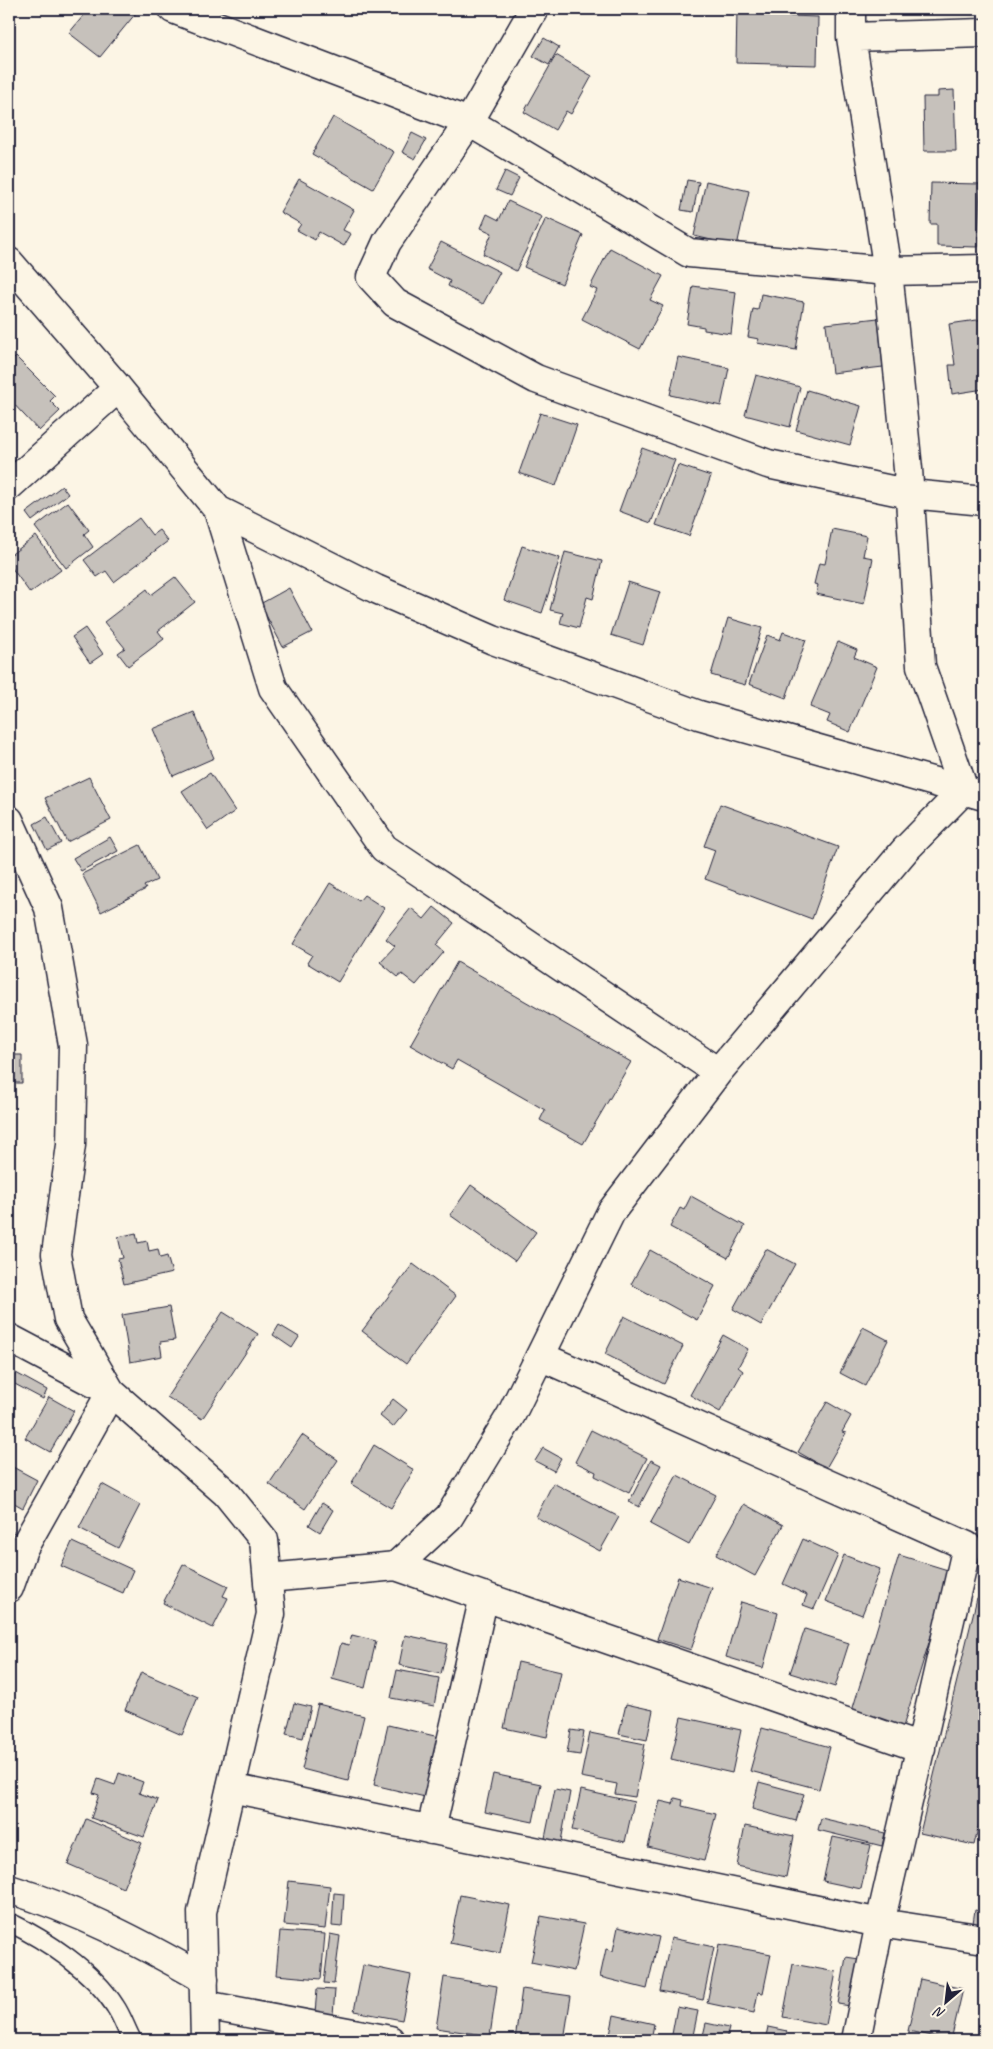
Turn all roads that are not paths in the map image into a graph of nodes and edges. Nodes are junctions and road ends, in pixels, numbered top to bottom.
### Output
1 (174, 9) edge
2 (534, 9) edge
3 (851, 9) edge
4 (984, 33) edge
5 (851, 37) junction
6 (469, 122) junction
7 (9, 262) edge
8 (984, 270) edge
9 (888, 271) junction
10 (118, 388) junction
11 (9, 486) edge
12 (910, 494) junction
13 (984, 502) edge
14 (218, 510) junction
15 (974, 793) edge
16 (9, 820) edge
17 (718, 1072) junction
18 (9, 1338) edge
19 (540, 1356) junction
20 (111, 1392) junction
21 (396, 1566) junction
22 (268, 1578) junction
23 (9, 1588) edge
24 (484, 1596) junction
25 (921, 1748) junction
26 (231, 1788) junction
27 (432, 1830) junction
28 (9, 1889) edge
29 (9, 1922) edge
30 (880, 1923) junction
31 (984, 1939) edge
32 (204, 1992) junction
33 (132, 2040) edge
34 (205, 2040) edge
35 (390, 2040) edge
36 (856, 2040) edge

1 - 6 street
2 - 6 street
3 - 5 street
4 - 5 street
5 - 9 street
6 - 9 street
6 - 12 street
7 - 10 street
8 - 9 street
9 - 12 street
10 - 11 street
10 - 14 street
12 - 13 street
12 - 15 street
14 - 15 street
14 - 17 street
15 - 17 street
16 - 20 street
17 - 19 street
18 - 20 street
19 - 21 street
19 - 25 street
20 - 22 street
20 - 23 street
21 - 22 street
21 - 24 street
22 - 26 street
24 - 25 street
24 - 27 street
25 - 30 street
26 - 27 street
26 - 32 street
27 - 30 street
28 - 32 street
29 - 33 lane
30 - 31 street
30 - 36 street
32 - 34 street
32 - 35 street

